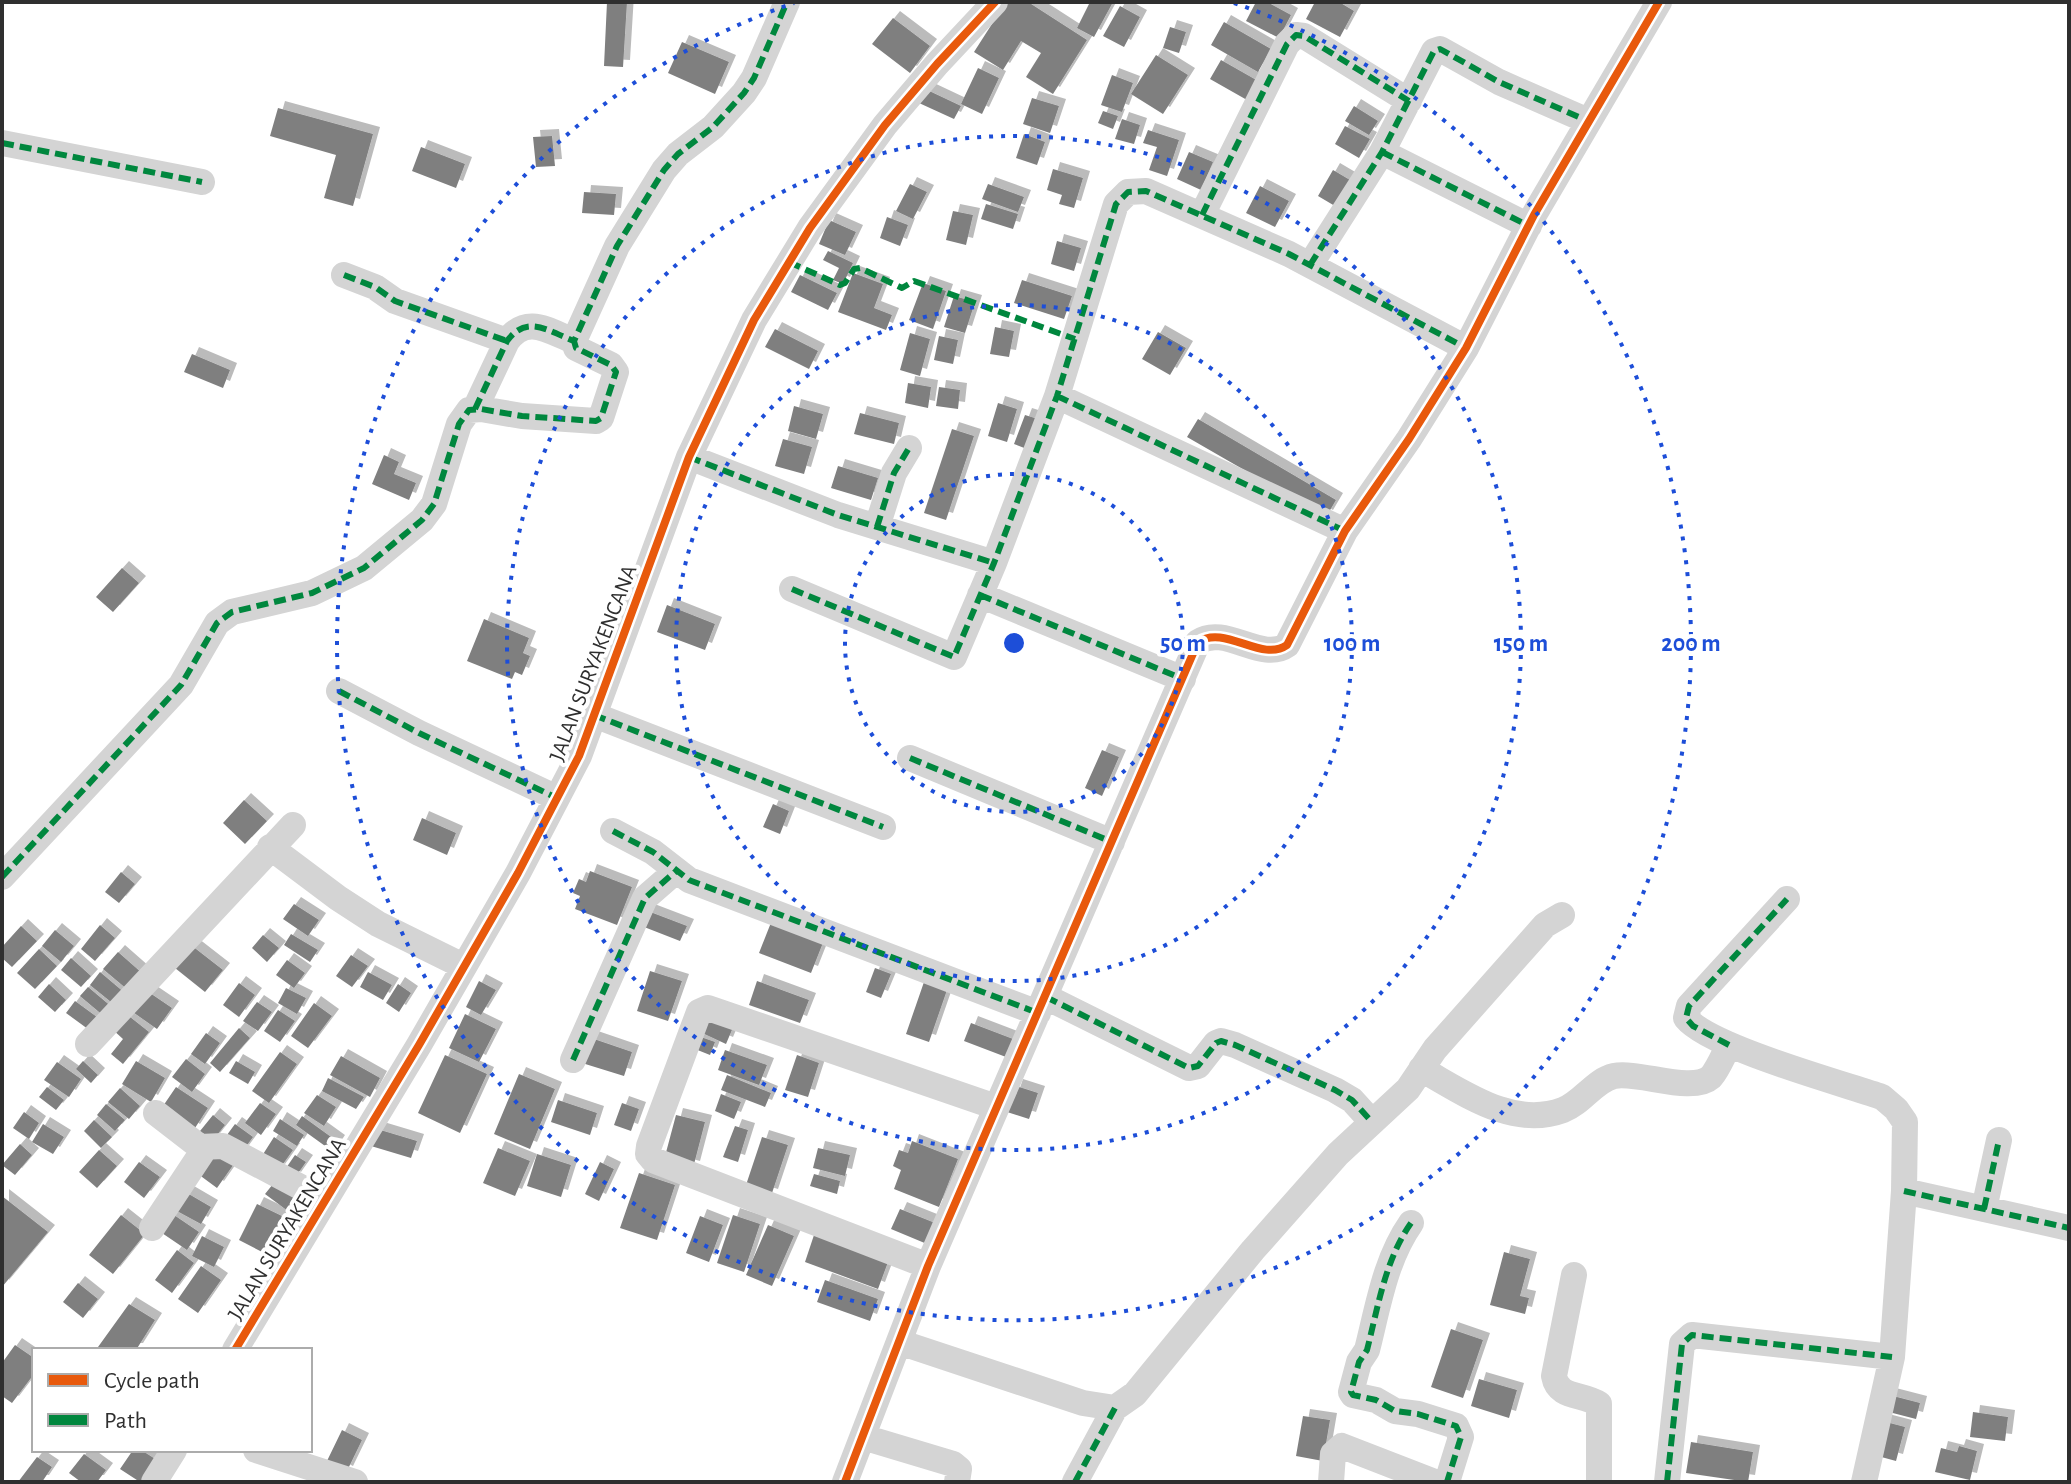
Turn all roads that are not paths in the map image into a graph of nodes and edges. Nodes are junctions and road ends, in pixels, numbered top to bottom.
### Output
1 (787, 2) edge
2 (995, 2) edge
3 (1659, 2) edge
4 (1409, 101) junction
5 (1588, 121) junction
6 (2, 143) edge
7 (1382, 152) junction
8 (202, 182) dead end
9 (1202, 215) junction
10 (1529, 226) junction
11 (1310, 265) junction
12 (344, 275) dead end
13 (507, 341) junction
14 (574, 341) junction
15 (1466, 348) junction
16 (1057, 396) junction
17 (475, 409) junction
18 (909, 448) dead end
19 (689, 457) junction
20 (877, 527) junction
21 (1345, 531) junction
22 (994, 563) junction
23 (792, 589) dead end
24 (980, 595) junction
25 (1183, 679) junction
26 (339, 691) dead end
27 (594, 715) junction
28 (910, 758) dead end
29 (557, 798) junction
30 (293, 825) dead end
31 (883, 827) dead end
32 (613, 831) dead end
33 (1112, 842) junction
34 (270, 847) junction
35 (676, 871) junction
36 (2, 877) edge
37 (1787, 899) dead end
38 (1562, 915) dead end
39 (463, 966) junction
40 (1042, 1005) junction
41 (88, 1044) dead end
42 (1729, 1045) junction
43 (573, 1060) dead end
44 (1421, 1069) junction
45 (996, 1107) junction
46 (156, 1113) dead end
47 (1372, 1122) junction
48 (1999, 1140) dead end
49 (205, 1148) junction
50 (1904, 1191) junction
51 (325, 1200) junction
52 (1984, 1209) junction
53 (1411, 1223) dead end
54 (152, 1228) dead end
55 (2069, 1228) edge
56 (928, 1266) junction
57 (1574, 1275) dead end
58 (899, 1342) junction
59 (236, 1348) edge
60 (1892, 1357) junction
61 (1115, 1408) junction
62 (863, 1437) junction
63 (173, 1452) edge
64 (262, 1452) edge
65 (154, 1482) edge
66 (355, 1482) edge
67 (845, 1482) edge
68 (957, 1482) edge
69 (1075, 1482) edge
70 (1331, 1482) edge
71 (1435, 1482) edge
72 (1447, 1482) edge
73 (1599, 1482) edge
74 (1667, 1482) edge
75 (1864, 1482) edge

1 - 14 street
2 - 19 street, JALAN SURYAKENCANA
3 - 5 street
4 - 5 street
4 - 7 street
4 - 9 street
5 - 10 street
6 - 8 street
7 - 10 street
7 - 11 street
9 - 11 street
9 - 16 street
10 - 15 street
11 - 15 street
12 - 13 street
13 - 14 street
13 - 17 street
14 - 17 street
15 - 21 street
16 - 21 street
16 - 22 street
17 - 36 street
18 - 20 street
19 - 20 street
19 - 27 street, JALAN SURYAKENCANA
20 - 22 street
21 - 25 street
22 - 24 street
23 - 24 street
24 - 25 street
25 - 33 street
26 - 29 street
27 - 29 street, JALAN SURYAKENCANA
27 - 31 street
28 - 33 street
29 - 39 street, JALAN SURYAKENCANA
30 - 34 street
32 - 35 street
33 - 40 street
34 - 39 street
34 - 41 street
35 - 40 street
35 - 43 street
37 - 42 street
38 - 44 street
39 - 51 street, JALAN SURYAKENCANA
40 - 45 street
40 - 47 street
42 - 44 street
42 - 50 street
44 - 47 street
45 - 56 street
45 - 56 street
46 - 49 street
47 - 61 street
48 - 52 street
49 - 51 street
49 - 54 street
50 - 52 street
50 - 60 street
51 - 59 street, JALAN SURYAKENCANA
52 - 55 street
53 - 72 street
56 - 58 street
57 - 73 street
58 - 61 street
58 - 62 street
60 - 74 street
60 - 75 street
61 - 69 street
62 - 67 street
62 - 68 street
63 - 65 street
64 - 66 street
70 - 71 street

